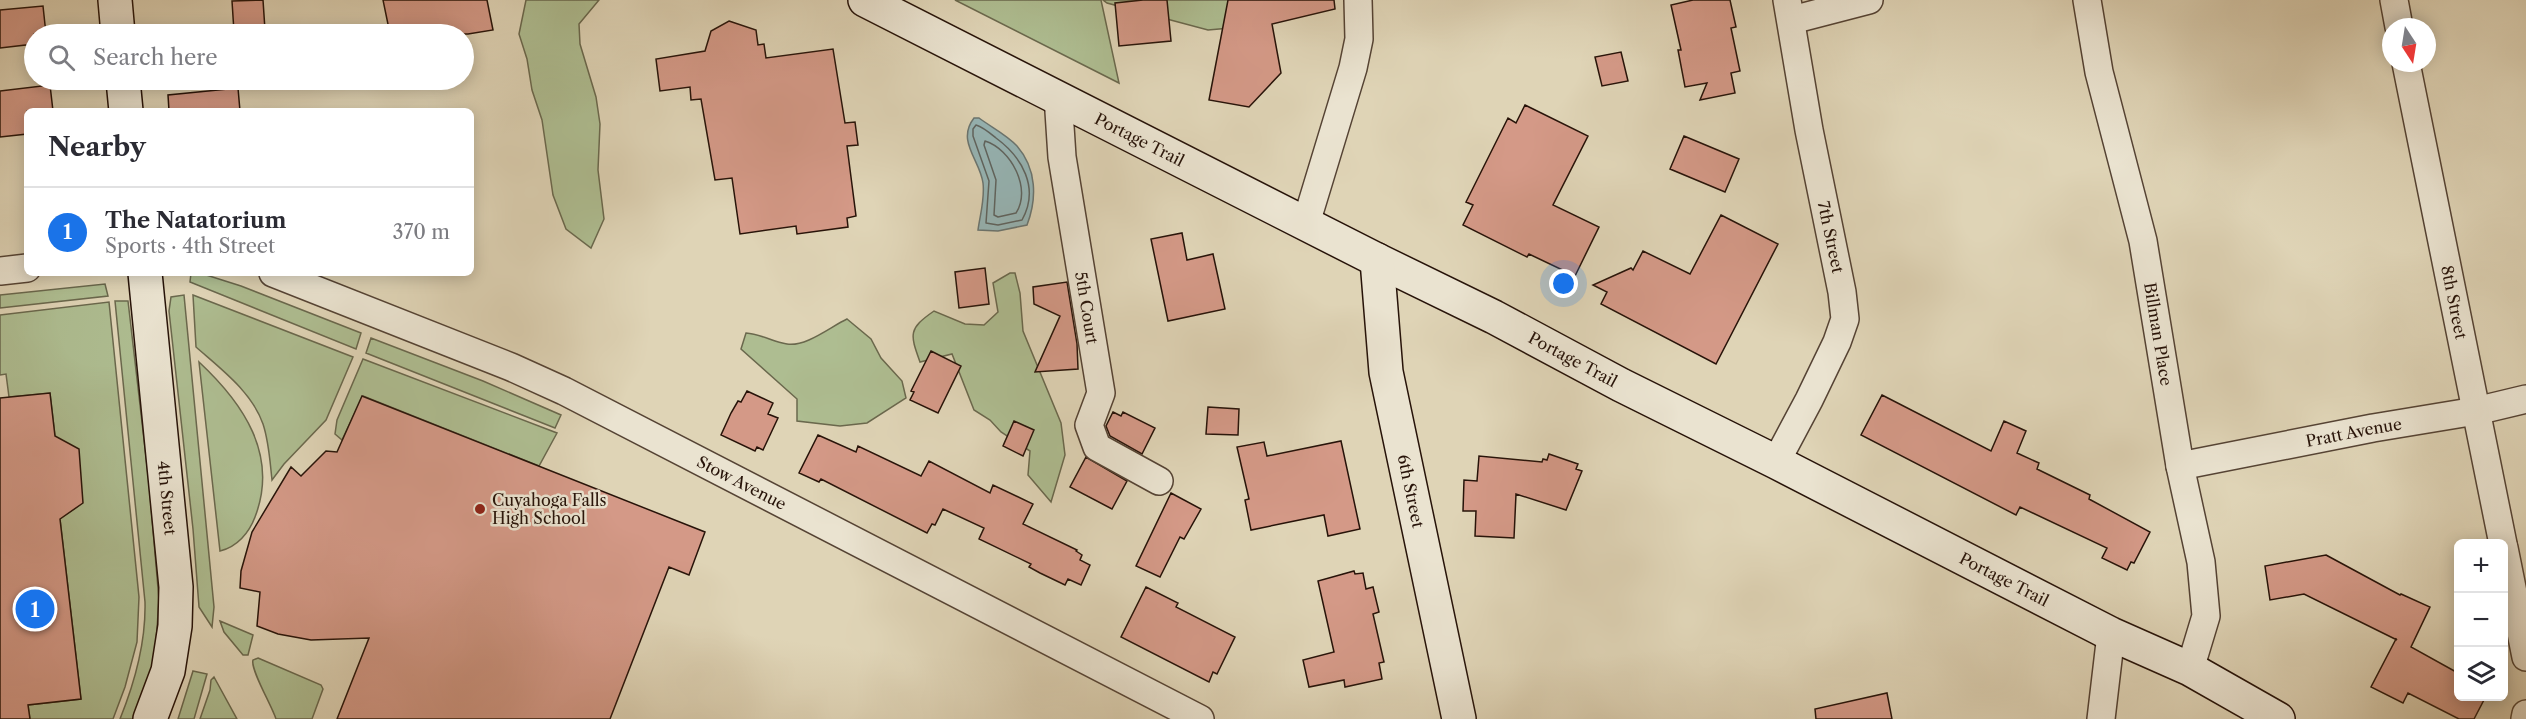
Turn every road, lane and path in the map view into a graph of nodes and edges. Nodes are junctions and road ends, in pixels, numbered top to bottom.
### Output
1 (115, 0) edge
2 (865, 0) edge
3 (1358, 0) edge
4 (1869, 0) edge
5 (2087, 0) edge
6 (2394, 0) edge
7 (1790, 10) edge
8 (2397, 18) edge
9 (117, 24) edge
10 (2408, 72) edge
11 (124, 90) edge
12 (1058, 96) junction
13 (126, 108) edge
14 (1306, 223) junction
15 (1377, 260) junction
16 (24, 267) edge
17 (0, 271) edge
18 (145, 276) edge
19 (281, 276) edge
20 (2526, 399) edge
21 (2476, 411) junction
22 (1776, 462) junction
23 (2180, 466) junction
24 (1159, 481) dead end
25 (2502, 539) edge
26 (2508, 558) edge
27 (2519, 584) edge
28 (2111, 634) junction
29 (2526, 657) edge
30 (2190, 669) junction
31 (2526, 714) edge
32 (1453, 718) edge
33 (150, 719) edge
34 (1200, 719) edge
35 (2101, 719) edge
36 (2278, 719) edge
37 (2524, 719) edge

1 - 9 main road
2 - 12 main road, Portage Trail
3 - 14 street
4 - 7 street
5 - 23 street, Billman Place
6 - 8 street
7 - 22 street, 7th Street
10 - 21 street, 8th Street
11 - 13 main road
12 - 14 main road, Portage Trail
12 - 24 street, 5th Court
14 - 15 main road, Portage Trail
15 - 22 main road, Portage Trail
15 - 32 main road, 6th Street
16 - 17 street
18 - 33 main road, 4th Street
19 - 34 street, Stow Avenue
20 - 21 street, Pratt Avenue
21 - 23 street, Pratt Avenue
21 - 25 street, 8th Street
22 - 28 main road, Portage Trail
23 - 30 street, Billman Place
26 - 27 street, 8th Street
27 - 29 street, 8th Street
28 - 30 main road, Portage Trail
28 - 35 street
30 - 36 main road, Portage Trail
31 - 37 street

